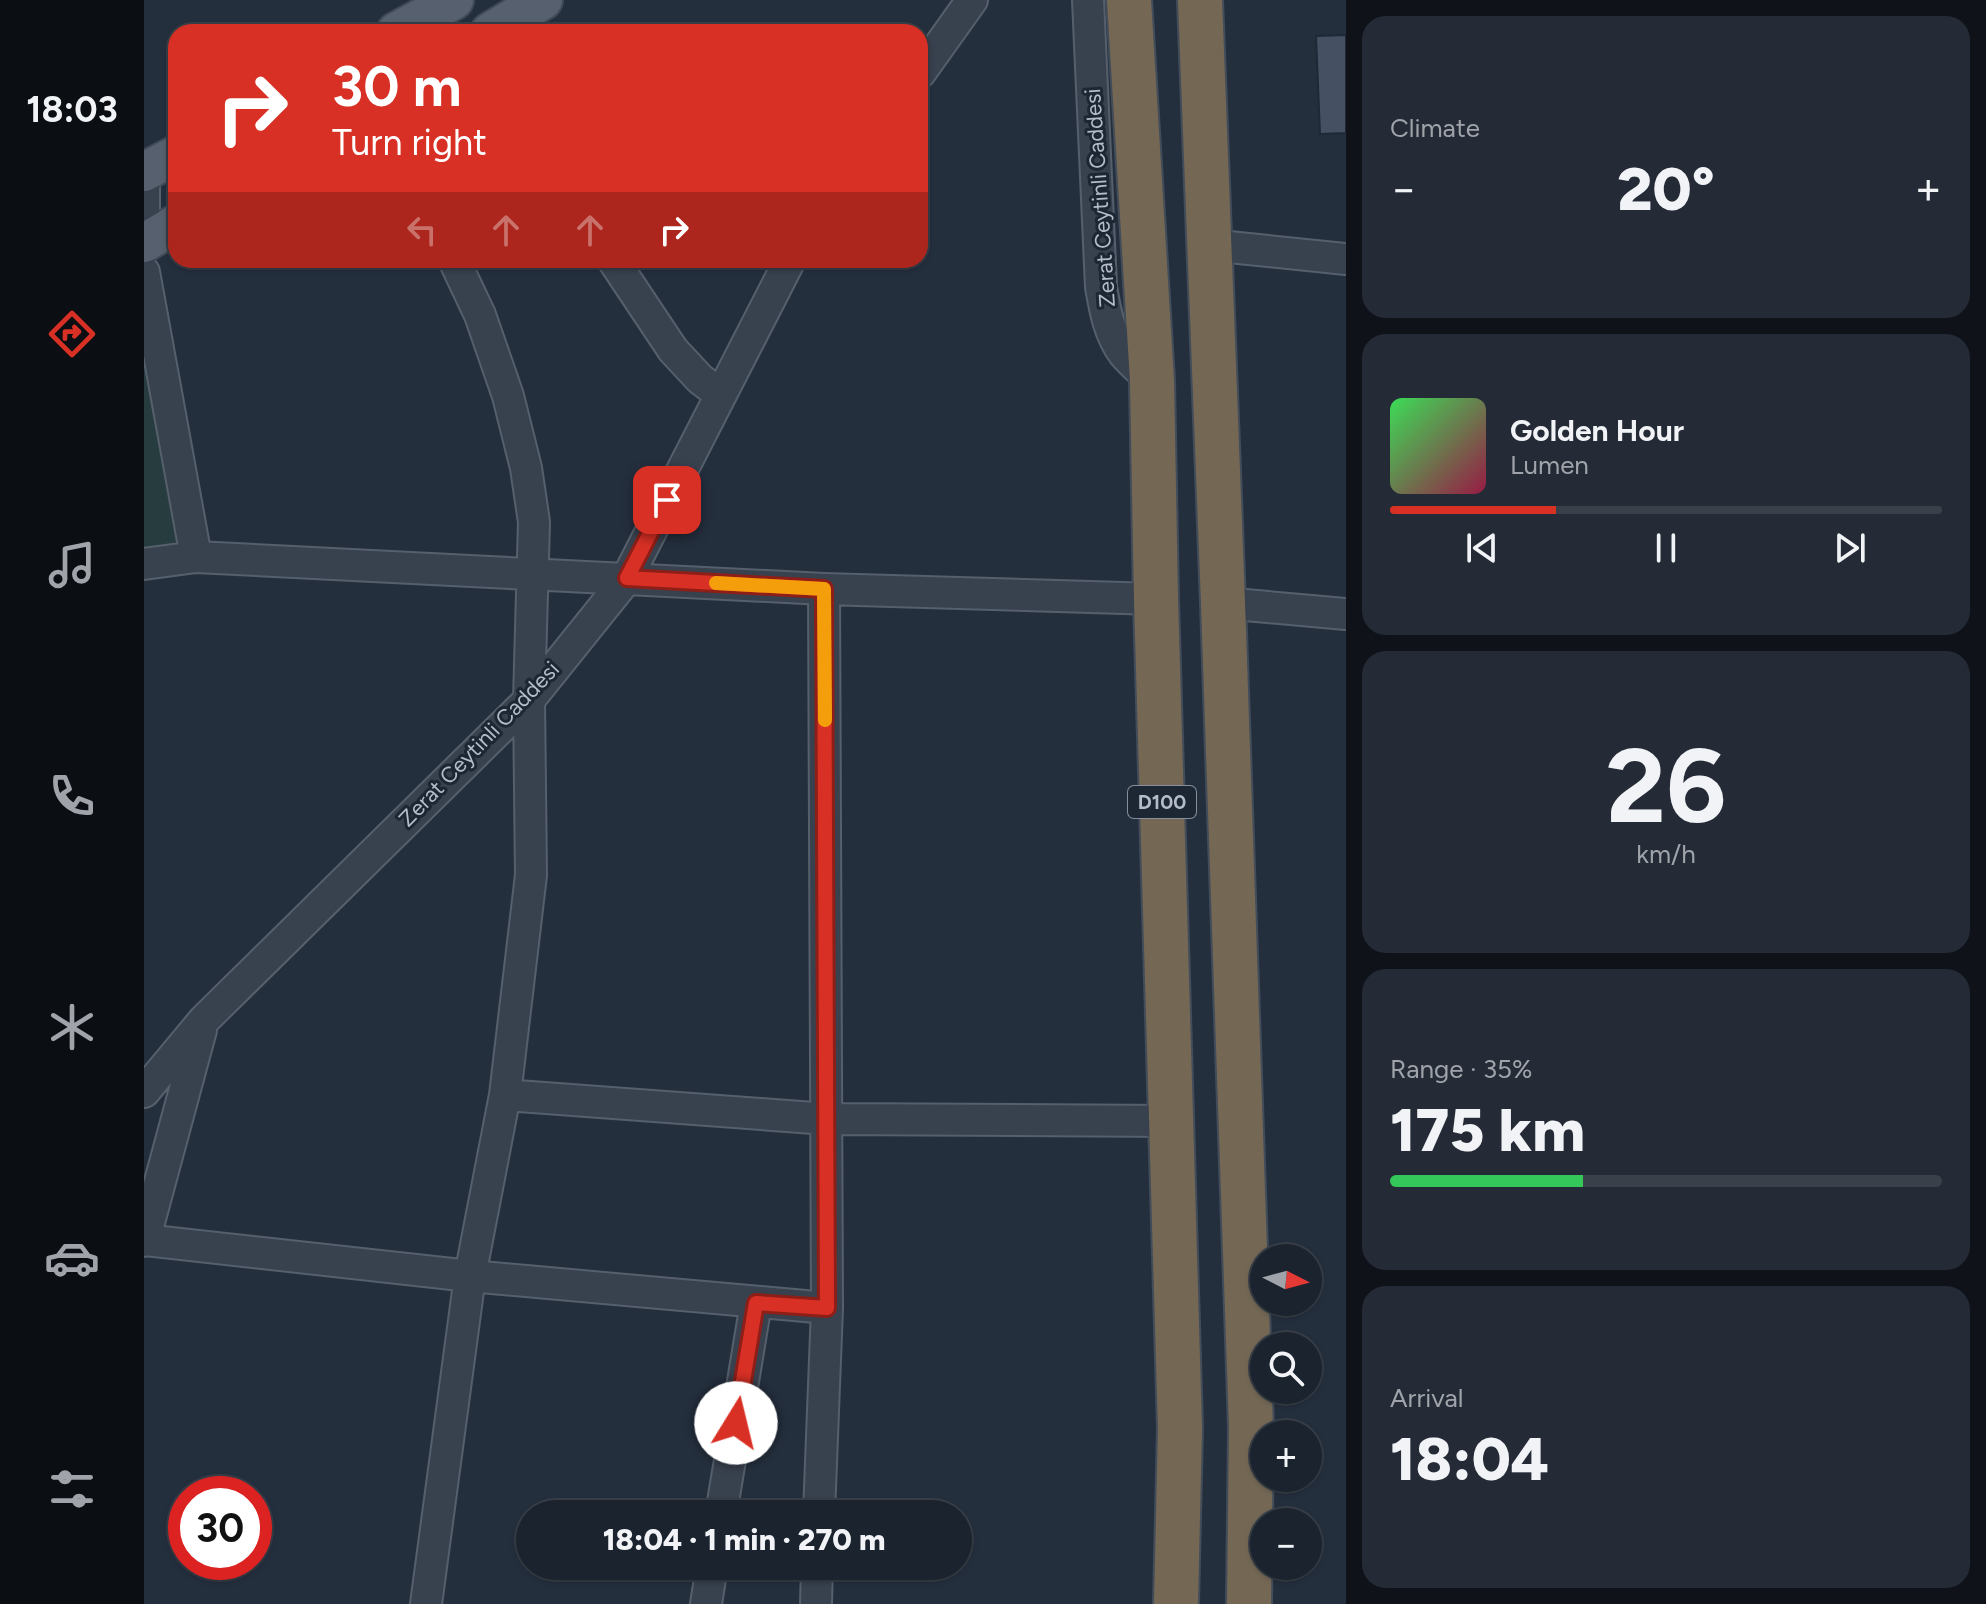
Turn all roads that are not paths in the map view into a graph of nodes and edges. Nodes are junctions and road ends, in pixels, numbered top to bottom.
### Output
1 (454, 0) edge
2 (543, 0) edge
3 (972, 0) edge
4 (1088, 0) edge
5 (1129, 0) edge
6 (1200, 0) edge
7 (410, 24) edge
8 (503, 24) edge
9 (928, 62) edge
10 (168, 159) edge
11 (144, 172) edge
12 (144, 184) edge
13 (144, 221) edge
14 (168, 229) edge
15 (144, 243) edge
16 (1209, 245) junction
17 (1346, 259) edge
18 (458, 268) edge
19 (618, 268) edge
20 (786, 268) edge
21 (144, 272) edge
22 (1152, 381) junction
23 (721, 395) junction
24 (196, 557) junction
25 (144, 564) edge
26 (534, 575) junction
27 (627, 578) junction
28 (824, 589) junction
29 (1156, 599) junction
30 (1223, 603) junction
31 (1346, 614) edge
32 (529, 700) junction
33 (204, 1020) junction
34 (144, 1092) edge
35 (505, 1095) junction
36 (827, 1119) junction
37 (1171, 1121) junction
38 (144, 1240) edge
39 (470, 1276) junction
40 (756, 1303) junction
41 (827, 1308) junction
42 (723, 1500) edge
43 (820, 1500) edge
44 (710, 1580) edge
45 (817, 1580) edge
46 (426, 1604) edge
47 (706, 1604) edge
48 (816, 1604) edge
49 (1176, 1604) edge
50 (1249, 1604) edge

1 - 7 main road
2 - 8 main road
3 - 9 street
4 - 22 street, Zerat Ceytinli Caddesi
5 - 22 highway, D100
6 - 16 highway
10 - 11 main road
12 - 13 street
14 - 15 main road
16 - 17 street
16 - 30 highway
18 - 26 street
19 - 23 street
20 - 23 street, Zerat Ceytinli Caddesi
21 - 24 street
22 - 29 highway, D100
23 - 27 street, Zerat Ceytinli Caddesi
24 - 25 street
24 - 26 street
26 - 27 street
26 - 32 street
27 - 28 street
27 - 32 street, Zerat Ceytinli Caddesi
28 - 29 street
28 - 36 street
29 - 37 highway, D100
30 - 31 street
30 - 50 highway
32 - 33 street, Zerat Ceytinli Caddesi
32 - 35 street
33 - 34 street, Zerat Ceytinli Caddesi
33 - 38 street
35 - 36 street
35 - 39 street
36 - 37 street
36 - 41 street
37 - 49 highway, D100
38 - 39 street
39 - 40 street
39 - 46 street
40 - 41 street
40 - 42 street
41 - 43 street
44 - 47 street
45 - 48 street

